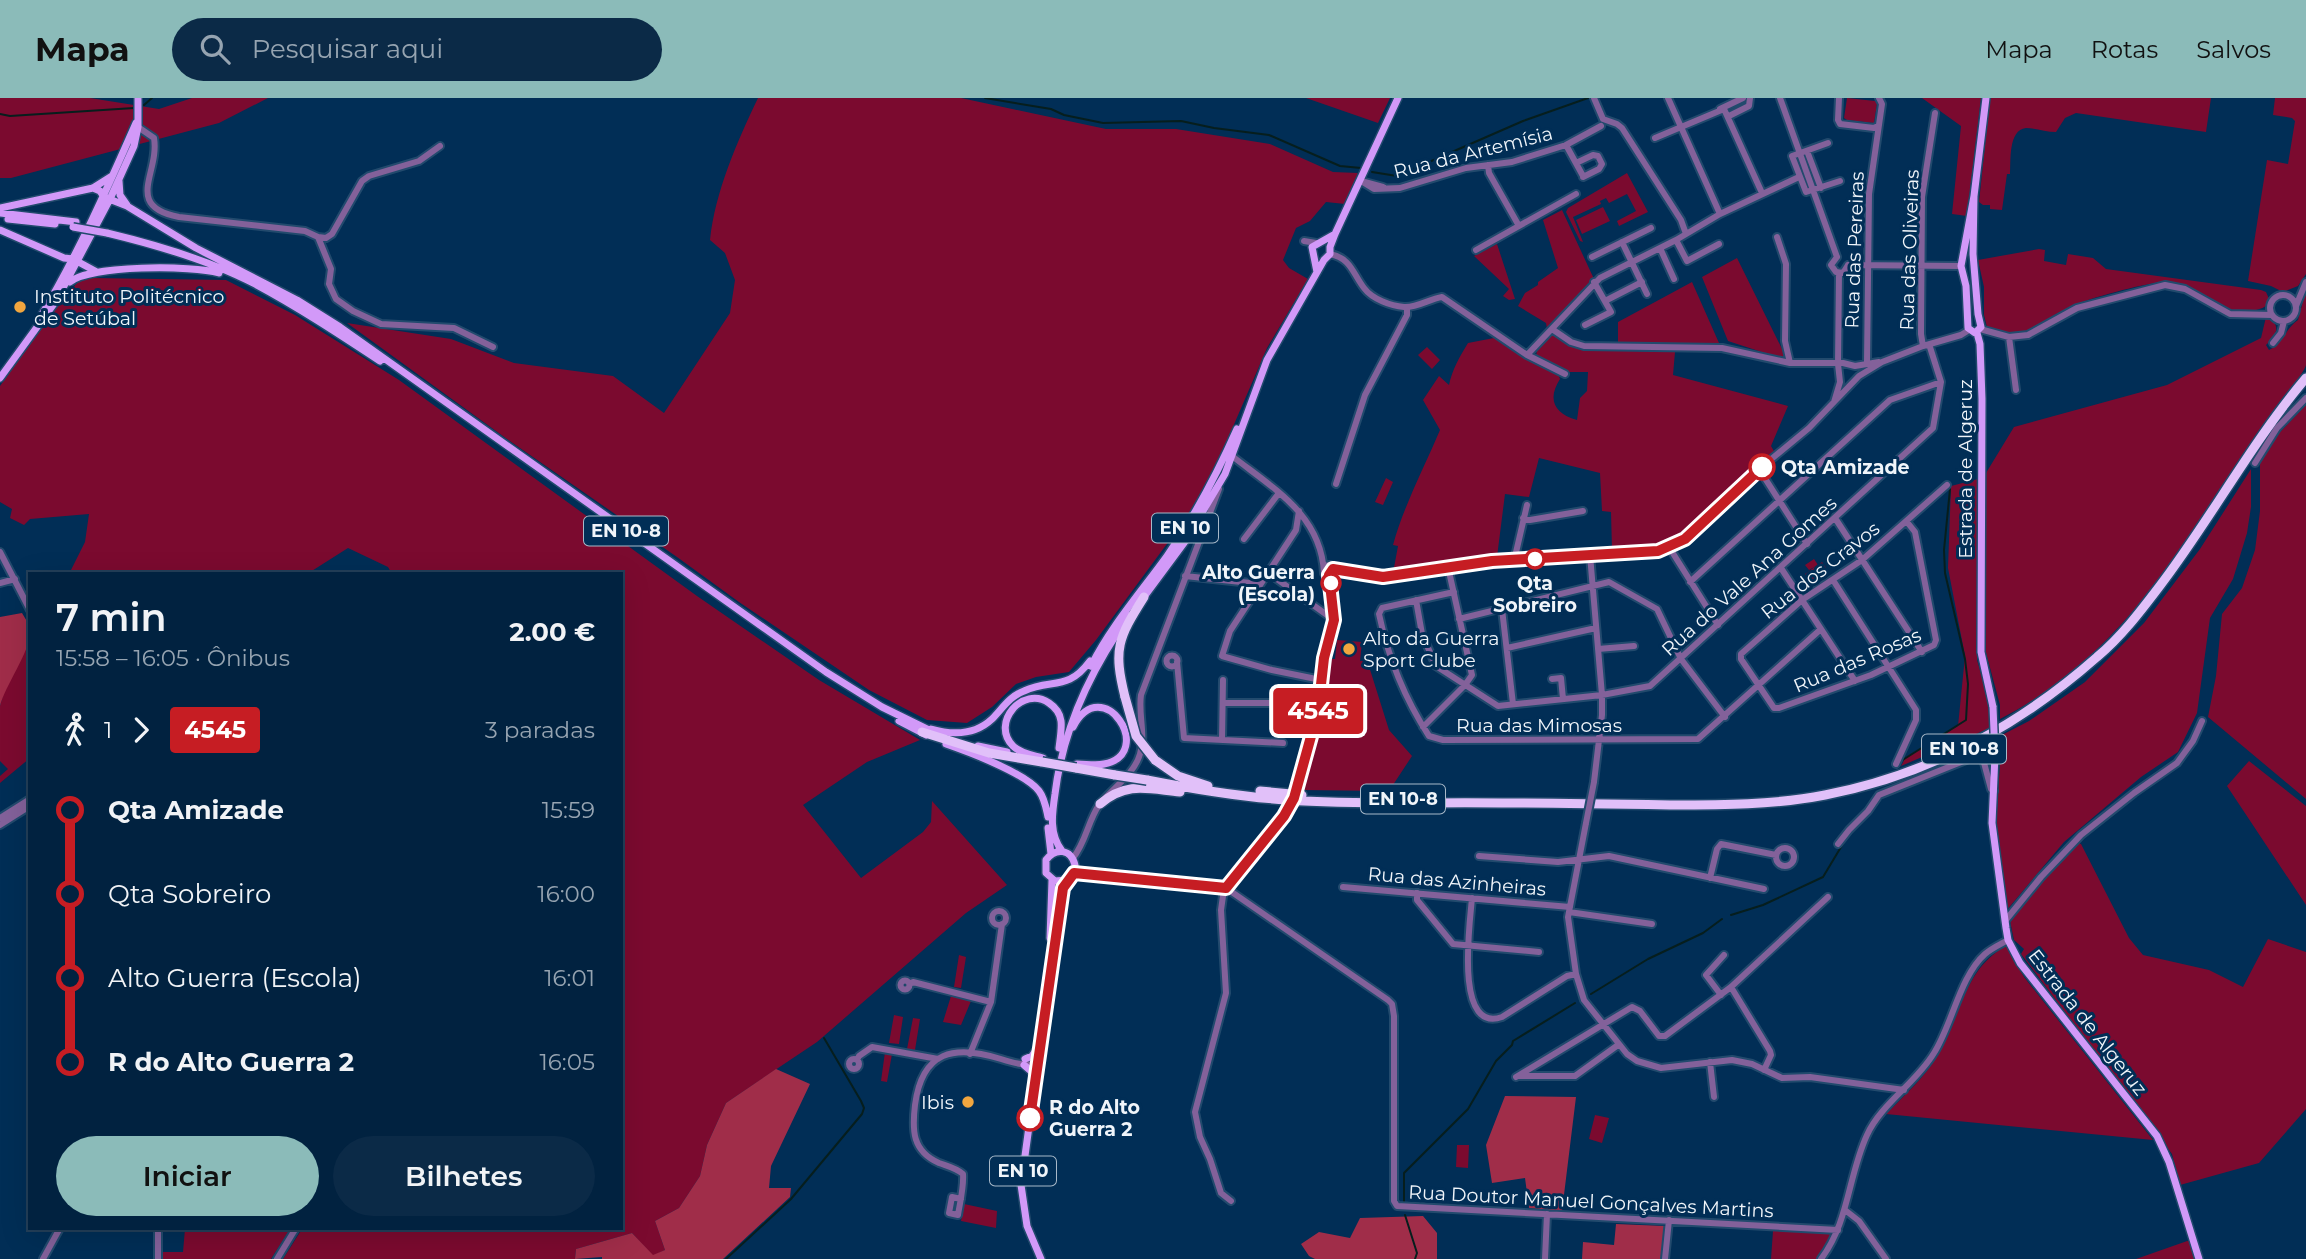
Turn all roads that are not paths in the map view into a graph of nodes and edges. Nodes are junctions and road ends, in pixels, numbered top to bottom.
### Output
1 (138, 98) edge
2 (1398, 98) edge
3 (1594, 98) edge
4 (1668, 98) edge
5 (1744, 98) edge
6 (1750, 98) edge
7 (1780, 98) edge
8 (1839, 98) edge
9 (1880, 98) edge
10 (1986, 98) edge
11 (1720, 109) junction
12 (1935, 113) dead end
13 (1729, 116) junction
14 (139, 117) junction
15 (1601, 126) dead end
16 (1680, 126) junction
17 (1878, 126) junction
18 (138, 127) junction
19 (1655, 138) dead end
20 (1828, 144) dead end
21 (1566, 145) junction
22 (440, 146) dead end
23 (1807, 151) junction
24 (1799, 154) junction
25 (1576, 163) dead end
26 (1488, 165) junction
27 (117, 176) junction
28 (1799, 177) junction
29 (1361, 181) junction
30 (1840, 181) dead end
31 (93, 188) junction
32 (1821, 188) junction
33 (1813, 191) junction
34 (1762, 193) junction
35 (1576, 194) dead end
36 (1974, 196) junction
37 (107, 198) junction
38 (127, 206) junction
39 (0, 213) edge
40 (1720, 214) junction
41 (1519, 226) junction
42 (1651, 228) dead end
43 (0, 230) edge
44 (1335, 234) junction
45 (1686, 234) junction
46 (318, 237) junction
47 (1777, 237) dead end
48 (1676, 240) junction
49 (1622, 242) junction
50 (1719, 244) dead end
51 (1315, 247) junction
52 (1660, 248) junction
53 (1476, 250) dead end
54 (51, 253) junction
55 (1328, 254) junction
56 (1592, 257) dead end
57 (1837, 257) junction
58 (76, 260) junction
59 (1632, 262) junction
60 (1867, 264) junction
61 (1848, 265) junction
62 (1922, 265) junction
63 (1962, 267) junction
64 (1973, 267) junction
65 (97, 272) junction
66 (1317, 272) junction
67 (1839, 273) junction
68 (64, 277) junction
69 (1674, 279) dead end
70 (1594, 282) junction
71 (1642, 282) junction
72 (2304, 284) edge
73 (65, 286) junction
74 (273, 291) junction
75 (1647, 294) dead end
76 (2290, 296) junction
77 (1605, 301) junction
78 (1407, 307) junction
79 (2269, 307) junction
80 (2296, 308) junction
81 (2259, 314) junction
82 (2272, 315) junction
83 (2284, 321) junction
84 (1585, 325) dead end
85 (1975, 328) junction
86 (1552, 329) junction
87 (2009, 337) junction
88 (2273, 343) dead end
89 (24, 344) junction
90 (1926, 345) junction
91 (493, 347) dead end
92 (1527, 355) junction
93 (1882, 362) junction
94 (1790, 363) junction
95 (1867, 363) junction
96 (1838, 364) junction
97 (1855, 366) junction
98 (1565, 374) dead end
99 (1859, 376) junction
100 (0, 378) edge
101 (2306, 378) edge
102 (1840, 381) junction
103 (1941, 382) junction
104 (1851, 384) junction
105 (2017, 390) dead end
106 (2306, 398) edge
107 (1251, 400) junction
108 (1833, 403) junction
109 (1232, 456) junction
110 (2255, 463) dead end
111 (1759, 469) junction
112 (1225, 474) junction
113 (1336, 484) dead end
114 (1947, 485) dead end
115 (1279, 493) junction
116 (1779, 501) junction
117 (1527, 505) dead end
118 (1299, 511) junction
119 (1583, 511) dead end
120 (1523, 518) junction
121 (1835, 518) junction
122 (1907, 522) junction
123 (1244, 539) dead end
124 (1807, 544) junction
125 (1670, 547) junction
126 (0, 552) edge
127 (1590, 555) junction
128 (1863, 560) junction
129 (1514, 561) junction
130 (1448, 567) junction
131 (1781, 568) junction
132 (1267, 572) junction
133 (1331, 572) junction
134 (1185, 576) junction
135 (15, 579) junction
136 (1833, 580) junction
137 (1690, 582) junction
138 (0, 583) edge
139 (1260, 584) junction
140 (1592, 585) junction
141 (1454, 592) junction
142 (1144, 597) junction
143 (1416, 600) junction
144 (1802, 600) junction
145 (28, 606) edge
146 (1502, 609) junction
147 (1460, 619) junction
148 (1334, 620) junction
149 (1718, 625) junction
150 (1596, 628) junction
151 (1821, 629) junction
152 (1159, 644) junction
153 (1101, 646) junction
154 (1634, 646) dead end
155 (1507, 648) junction
156 (1598, 649) junction
157 (1922, 652) junction
158 (1681, 659) junction
159 (1889, 667) junction
160 (1552, 679) dead end
161 (1223, 680) dead end
162 (1321, 680) junction
163 (1856, 681) junction
164 (1465, 685) junction
165 (1759, 686) junction
166 (1602, 695) junction
167 (1563, 699) junction
168 (1223, 703) junction
169 (1319, 703) junction
170 (1513, 704) junction
171 (1725, 717) junction
172 (2202, 721) dead end
173 (1423, 727) junction
174 (923, 730) junction
175 (1222, 740) junction
176 (1600, 741) junction
177 (1283, 743) dead end
178 (1061, 747) junction
179 (1042, 760) junction
180 (1896, 764) dead end
181 (1076, 766) junction
182 (1147, 778) junction
183 (1213, 787) junction
184 (1995, 791) junction
185 (1238, 795) junction
186 (28, 800) edge
187 (1461, 802) junction
188 (1100, 804) junction
189 (28, 807) edge
190 (1048, 817) junction
191 (0, 818) edge
192 (0, 825) edge
193 (1838, 844) dead end
194 (1062, 851) junction
195 (1051, 854) junction
196 (1776, 855) dead end
197 (1479, 856) dead end
198 (1073, 858) junction
199 (1579, 860) junction
200 (1074, 873) junction
201 (1710, 878) junction
202 (1052, 880) junction
203 (1067, 880) junction
204 (1343, 887) dead end
205 (1226, 888) junction
206 (1764, 889) dead end
207 (1417, 893) junction
208 (1828, 897) dead end
209 (1472, 898) junction
210 (1569, 909) junction
211 (2005, 921) junction
212 (1002, 924) dead end
213 (1652, 924) dead end
214 (2008, 940) junction
215 (1468, 947) junction
216 (1539, 952) dead end
217 (1724, 956) dead end
218 (1576, 974) junction
219 (910, 984) dead end
220 (1047, 987) junction
221 (1731, 987) junction
222 (1721, 995) junction
223 (991, 1002) junction
224 (1603, 1024) junction
225 (1041, 1043) junction
226 (1618, 1045) junction
227 (971, 1054) junction
228 (938, 1059) junction
229 (857, 1060) dead end
230 (1024, 1062) junction
231 (1710, 1062) junction
232 (1038, 1064) junction
233 (1764, 1070) junction
234 (1036, 1081) junction
235 (1882, 1088) junction
236 (1904, 1090) junction
237 (1714, 1097) dead end
238 (1886, 1108) junction
239 (961, 1199) dead end
240 (1231, 1202) dead end
241 (1845, 1210) junction
242 (1547, 1214) junction
243 (1669, 1220) junction
244 (59, 1230) edge
245 (158, 1230) edge
246 (295, 1230) edge
247 (1838, 1230) junction
248 (43, 1259) edge
249 (158, 1259) edge
250 (276, 1259) edge
251 (1041, 1259) edge
252 (1545, 1259) edge
253 (1665, 1259) edge
254 (1821, 1259) edge
255 (1886, 1259) edge
256 (2199, 1259) edge

1 - 14 main road
2 - 29 main road, EN 10
3 - 45 street
4 - 16 street
5 - 11 street
6 - 13 street
7 - 24 street
8 - 17 street
9 - 17 street, Rua das Pereiras
10 - 36 main road, Estrada de Algeruz
11 - 13 street
11 - 16 street
12 - 62 street, Rua das Oliveiras
13 - 34 street
14 - 18 main road
14 - 27 main road
15 - 21 street, Rua da Artemísia
16 - 19 street
16 - 40 street
17 - 60 street, Rua das Pereiras
18 - 27 main road
18 - 46 street
20 - 23 street
21 - 25 street
21 - 26 street, Rua da Artemísia
22 - 46 street
23 - 24 street
23 - 32 street
24 - 28 street
24 - 33 street
26 - 29 street, Rua da Artemísia
26 - 41 street
27 - 31 main road
27 - 37 main road
27 - 38 main road
28 - 33 street
28 - 34 street
29 - 44 main road, EN 10
30 - 32 street
31 - 37 main road
31 - 39 main road
32 - 33 street
33 - 57 street
34 - 40 street
35 - 41 street
36 - 63 main road, Estrada de Algeruz
36 - 64 main road, Estrada de Algeruz
37 - 38 main road
37 - 58 main road
38 - 74 main road
39 - 74 main road, EN 10-8, bridge
40 - 45 street
41 - 53 street
42 - 49 street
43 - 54 main road
44 - 51 main road
44 - 55 main road, EN 10
45 - 48 street
46 - 91 street
47 - 94 street
48 - 50 street
48 - 52 street
49 - 56 street
49 - 59 street
51 - 55 main road
51 - 55 main road
51 - 66 main road
52 - 59 street
52 - 69 street
54 - 58 main road
54 - 68 main road
55 - 66 main road, EN 10
55 - 78 street
57 - 61 street
57 - 67 street
58 - 65 main road
58 - 68 main road
58 - 73 main road
59 - 70 street
59 - 71 street
60 - 61 street
60 - 62 street
60 - 95 street, Rua das Pereiras
61 - 67 street
62 - 63 street
62 - 90 street, Rua das Oliveiras
63 - 64 main road
63 - 85 main road, Estrada de Algeruz
64 - 85 main road, Estrada de Algeruz
65 - 73 main road
65 - 74 main road
66 - 107 main road, EN 10
67 - 96 street
68 - 89 main road
70 - 77 street
70 - 86 street
71 - 75 street
71 - 77 street
72 - 76 street
72 - 80 street
73 - 89 main road
74 - 174 main road, EN 10-8
76 - 79 street
76 - 80 street
77 - 84 street
78 - 92 street
78 - 113 street
79 - 81 street
79 - 82 street
80 - 83 street
81 - 82 street
81 - 87 street
82 - 83 street
83 - 88 street
85 - 87 street
85 - 90 street
85 - 184 main road, Estrada de Algeruz, bridge
86 - 92 street
86 - 94 street
87 - 105 street
89 - 100 main road
90 - 93 street
90 - 103 street, Rua do Vale Ana Gomes
92 - 98 street
93 - 95 street
93 - 99 street
94 - 96 street
95 - 97 street
96 - 97 street
96 - 102 street
97 - 99 street
97 - 102 street
99 - 104 street
101 - 187 highway, EN 10-8
102 - 104 street
102 - 108 street
103 - 116 street
103 - 121 street, Rua do Vale Ana Gomes
104 - 108 street
106 - 110 street
107 - 109 main road, EN 10
107 - 153 main road, EN 10
108 - 111 street
109 - 112 main road, EN 10
109 - 115 street
111 - 116 street
111 - 125 street
112 - 134 street
112 - 142 main road, EN 10
114 - 122 street, Rua dos Cravos
115 - 118 street
115 - 123 street
116 - 124 street
116 - 137 street
117 - 120 street
118 - 132 street
118 - 133 street
119 - 120 street
120 - 129 street
121 - 124 street, Rua do Vale Ana Gomes
121 - 128 street
122 - 128 street, Rua dos Cravos
122 - 157 street, Rua das Rosas
124 - 131 street, Rua do Vale Ana Gomes
125 - 127 street
125 - 137 street
126 - 135 street
127 - 129 street
127 - 140 street
128 - 136 street, Rua dos Cravos
128 - 157 street
129 - 130 street
130 - 133 street
130 - 141 street
131 - 144 street
131 - 149 street, Rua do Vale Ana Gomes
132 - 139 street
132 - 148 street
133 - 148 street
134 - 139 street
134 - 152 street
135 - 138 street
135 - 145 street
136 - 144 street, Rua dos Cravos
136 - 159 street
137 - 149 street
139 - 162 street
140 - 146 street
140 - 150 street
140 - 158 street
141 - 143 street
141 - 147 street
142 - 178 main road, EN 10
142 - 183 highway, bridge
143 - 164 street
143 - 173 street
144 - 151 street
144 - 165 street, Rua dos Cravos
146 - 147 street
146 - 155 street
147 - 164 street
148 - 162 street
149 - 158 street, Rua do Vale Ana Gomes
150 - 155 street
150 - 156 street
151 - 163 street
151 - 165 street, Rua das Mimosas
152 - 175 street
152 - 188 street
153 - 174 main road
153 - 178 main road, EN 10
154 - 156 street
155 - 170 street
156 - 166 street
157 - 159 street, Rua das Rosas
158 - 166 street, Rua do Vale Ana Gomes
158 - 171 street
159 - 163 street, Rua das Rosas
159 - 180 street
160 - 167 street
161 - 168 street
162 - 169 street
163 - 165 street, Rua das Rosas
164 - 170 street
164 - 173 street
165 - 171 street, Rua das Mimosas
166 - 167 street, Rua do Vale Ana Gomes
166 - 176 street
167 - 170 street, Rua do Vale Ana Gomes
168 - 169 street
168 - 175 street
169 - 205 street, bridge
171 - 176 street, Rua das Mimosas
172 - 211 street
173 - 176 street, Rua das Mimosas
174 - 179 highway, EN 10-8
174 - 190 main road
175 - 177 street
176 - 199 street, bridge
178 - 179 main road
178 - 181 main road
178 - 190 main road, EN 10
178 - 194 main road, EN 10
179 - 181 highway, EN 10-8, bridge
181 - 182 highway, EN 10-8, bridge
182 - 183 highway, EN 10-8
182 - 185 highway, EN 10-8
183 - 187 highway, EN 10-8
184 - 193 street
184 - 211 main road, Estrada de Algeruz
185 - 187 highway, EN 10-8
185 - 188 highway
186 - 191 street
188 - 198 street
189 - 192 street
190 - 195 main road, EN 10
194 - 195 main road
194 - 198 main road
195 - 202 main road
196 - 201 street
197 - 199 street
198 - 200 main road
199 - 201 street
199 - 210 street
200 - 203 main road
200 - 205 street, Rua Doutor Manuel Gonçalves Martins
201 - 206 street
202 - 203 main road
202 - 220 main road, EN 10
203 - 220 main road, EN 10
204 - 207 street, Rua das Azinheiras
205 - 240 street
205 - 242 street, Rua Doutor Manuel Gonçalves Martins
207 - 209 street, Rua das Azinheiras
207 - 215 street
208 - 221 street
209 - 210 street, Rua das Azinheiras
209 - 215 street
210 - 213 street, Rua das Azinheiras
210 - 218 street
211 - 214 main road, Estrada de Algeruz
212 - 223 street
214 - 236 street
214 - 256 main road, Estrada de Algeruz
215 - 216 street
215 - 218 street
217 - 222 street
218 - 224 street
219 - 223 street
220 - 225 main road, EN 10
221 - 222 street
221 - 233 street
222 - 224 street
223 - 227 street
224 - 226 street
224 - 226 street
225 - 230 main road
225 - 232 main road, EN 10
226 - 231 street
227 - 228 street
227 - 230 street
228 - 229 street
228 - 239 street
230 - 232 street
230 - 234 main road
231 - 233 street
231 - 237 street
232 - 234 main road, EN 10
233 - 235 street
234 - 251 main road, EN 10
235 - 236 street
235 - 238 street
236 - 238 street
238 - 241 street
241 - 247 street
241 - 255 street
242 - 243 street, Rua Doutor Manuel Gonçalves Martins
242 - 252 street
243 - 247 street, Rua Doutor Manuel Gonçalves Martins
243 - 253 street
244 - 248 street
245 - 249 street
246 - 250 street
247 - 254 street

